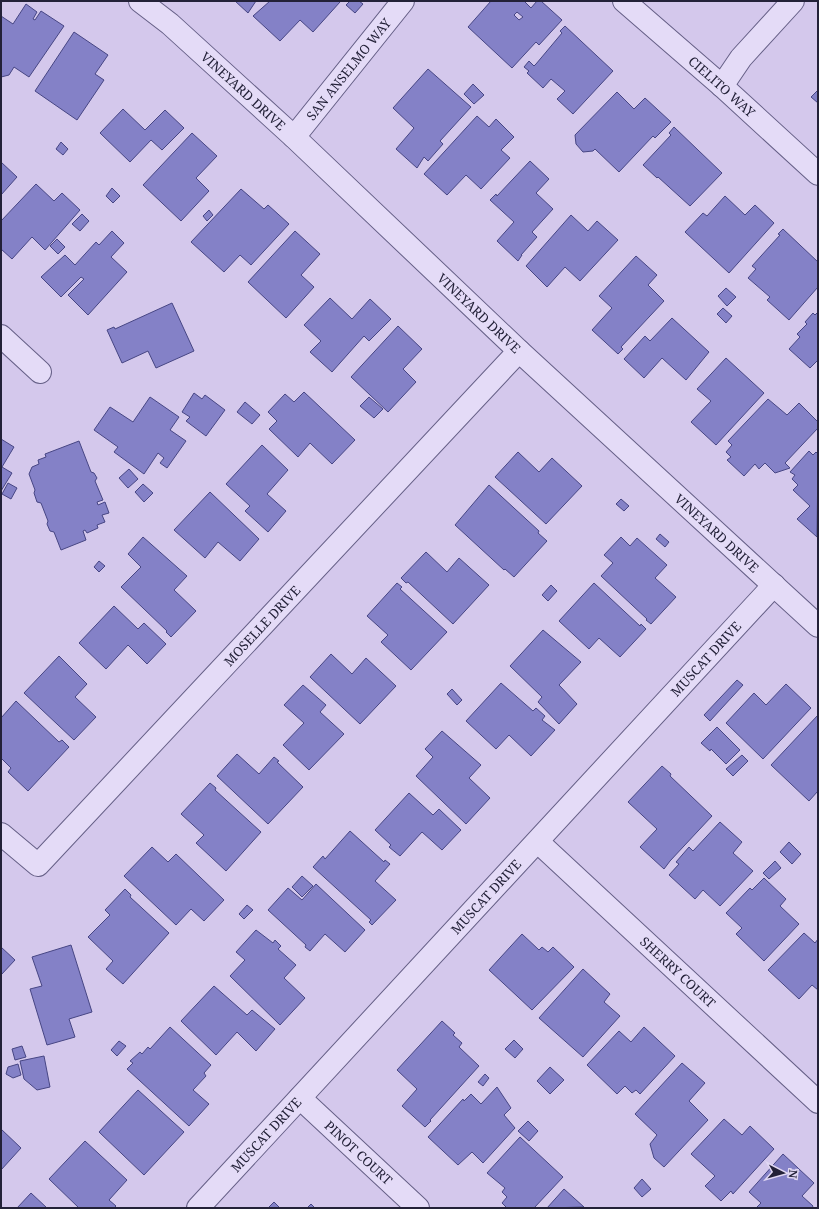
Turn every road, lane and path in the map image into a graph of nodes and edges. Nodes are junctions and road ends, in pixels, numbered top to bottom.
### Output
1 (140, 1) edge
2 (402, 1) edge
3 (624, 1) edge
4 (793, 1) edge
5 (722, 86) junction
6 (294, 137) junction
7 (818, 174) edge
8 (1, 336) edge
9 (519, 351) junction
10 (40, 372) dead end
11 (774, 585) junction
12 (818, 626) edge
13 (1, 834) edge
14 (538, 842) junction
15 (300, 1098) junction
16 (818, 1102) edge
17 (198, 1208) edge
18 (418, 1208) edge

1 - 6 street, VINEYARD DRIVE
2 - 6 street, SAN ANSELMO WAY
3 - 5 street, CIELITO WAY
4 - 5 street
5 - 7 street, CIELITO WAY
6 - 9 street, VINEYARD DRIVE
8 - 10 street
9 - 11 street, VINEYARD DRIVE
9 - 13 street, MOSELLE DRIVE
11 - 12 street, VINEYARD DRIVE
11 - 14 street, MUSCAT DRIVE
14 - 15 street, MUSCAT DRIVE
14 - 16 street, SHERRY COURT
15 - 17 street, MUSCAT DRIVE
15 - 18 street, PINOT COURT

